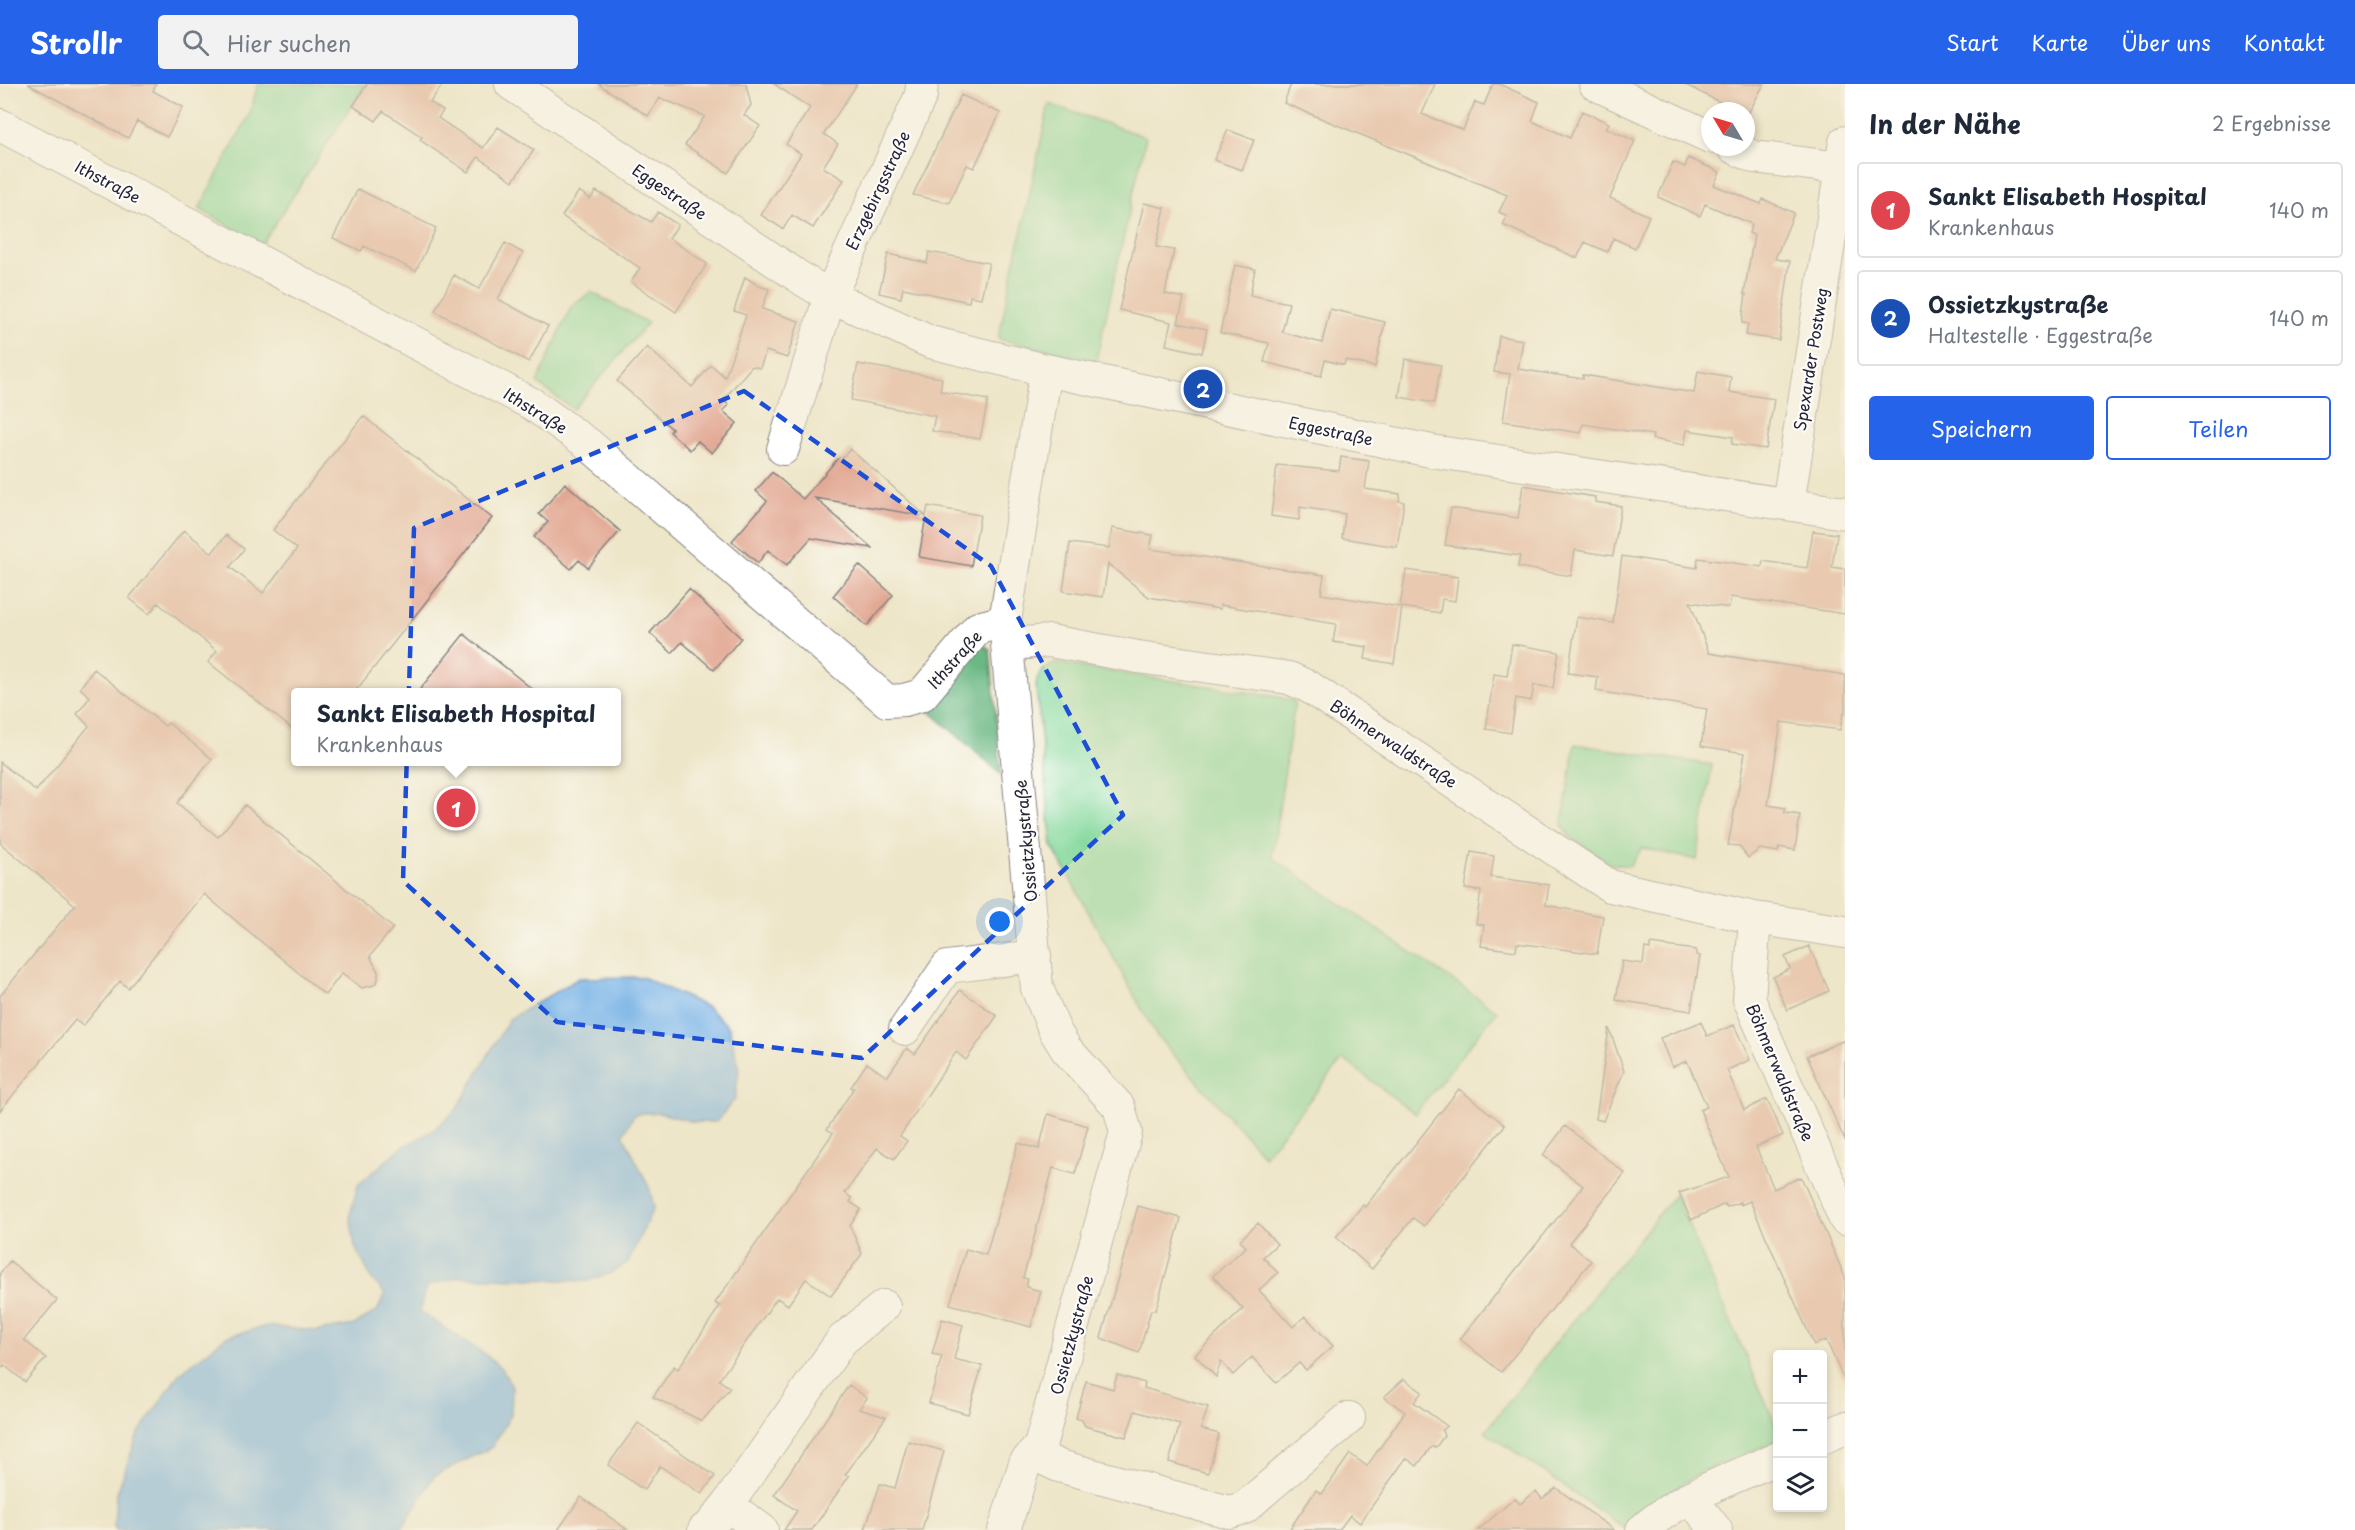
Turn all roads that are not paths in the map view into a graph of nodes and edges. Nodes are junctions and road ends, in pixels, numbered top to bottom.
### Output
1 (511, 84) edge
2 (922, 84) edge
3 (1595, 84) edge
4 (0, 125) edge
5 (1701, 132) edge
6 (1843, 155) edge
7 (1752, 156) edge
8 (830, 296) junction
9 (1046, 370) junction
10 (783, 449) dead end
11 (1788, 504) junction
12 (1845, 513) edge
13 (1007, 632) junction
14 (1755, 918) junction
15 (1845, 932) edge
16 (1035, 956) junction
17 (905, 1029) dead end
18 (1845, 1219) edge
19 (884, 1306) dead end
20 (1349, 1418) dead end
21 (1845, 1428) edge
22 (1827, 1436) edge
23 (1033, 1454) junction
24 (1773, 1460) edge
25 (1690, 1497) junction
26 (727, 1505) junction
27 (704, 1530) edge
28 (762, 1530) edge
29 (1004, 1530) edge
30 (1642, 1530) edge
31 (1716, 1530) edge

1 - 8 street, Eggestraße
2 - 8 street, Erzgebirgsstraße
3 - 5 street
4 - 13 street, Ithstraße
6 - 7 street
6 - 11 street, Spexarder Postweg
8 - 9 street, Eggestraße
8 - 10 street
9 - 11 street, Eggestraße
9 - 13 street, Ossietzkystraße
11 - 12 street, Eggestraße
13 - 14 street, Böhmerwaldstraße
13 - 16 street, Ossietzkystraße
14 - 15 street, Böhmerwaldstraße
14 - 18 street, Böhmerwaldstraße
16 - 17 street
16 - 23 street, Ossietzkystraße
19 - 26 street
20 - 23 street
21 - 22 street
23 - 29 street, Ossietzkystraße
24 - 25 street
25 - 30 street
25 - 31 street
26 - 27 street
26 - 28 street

